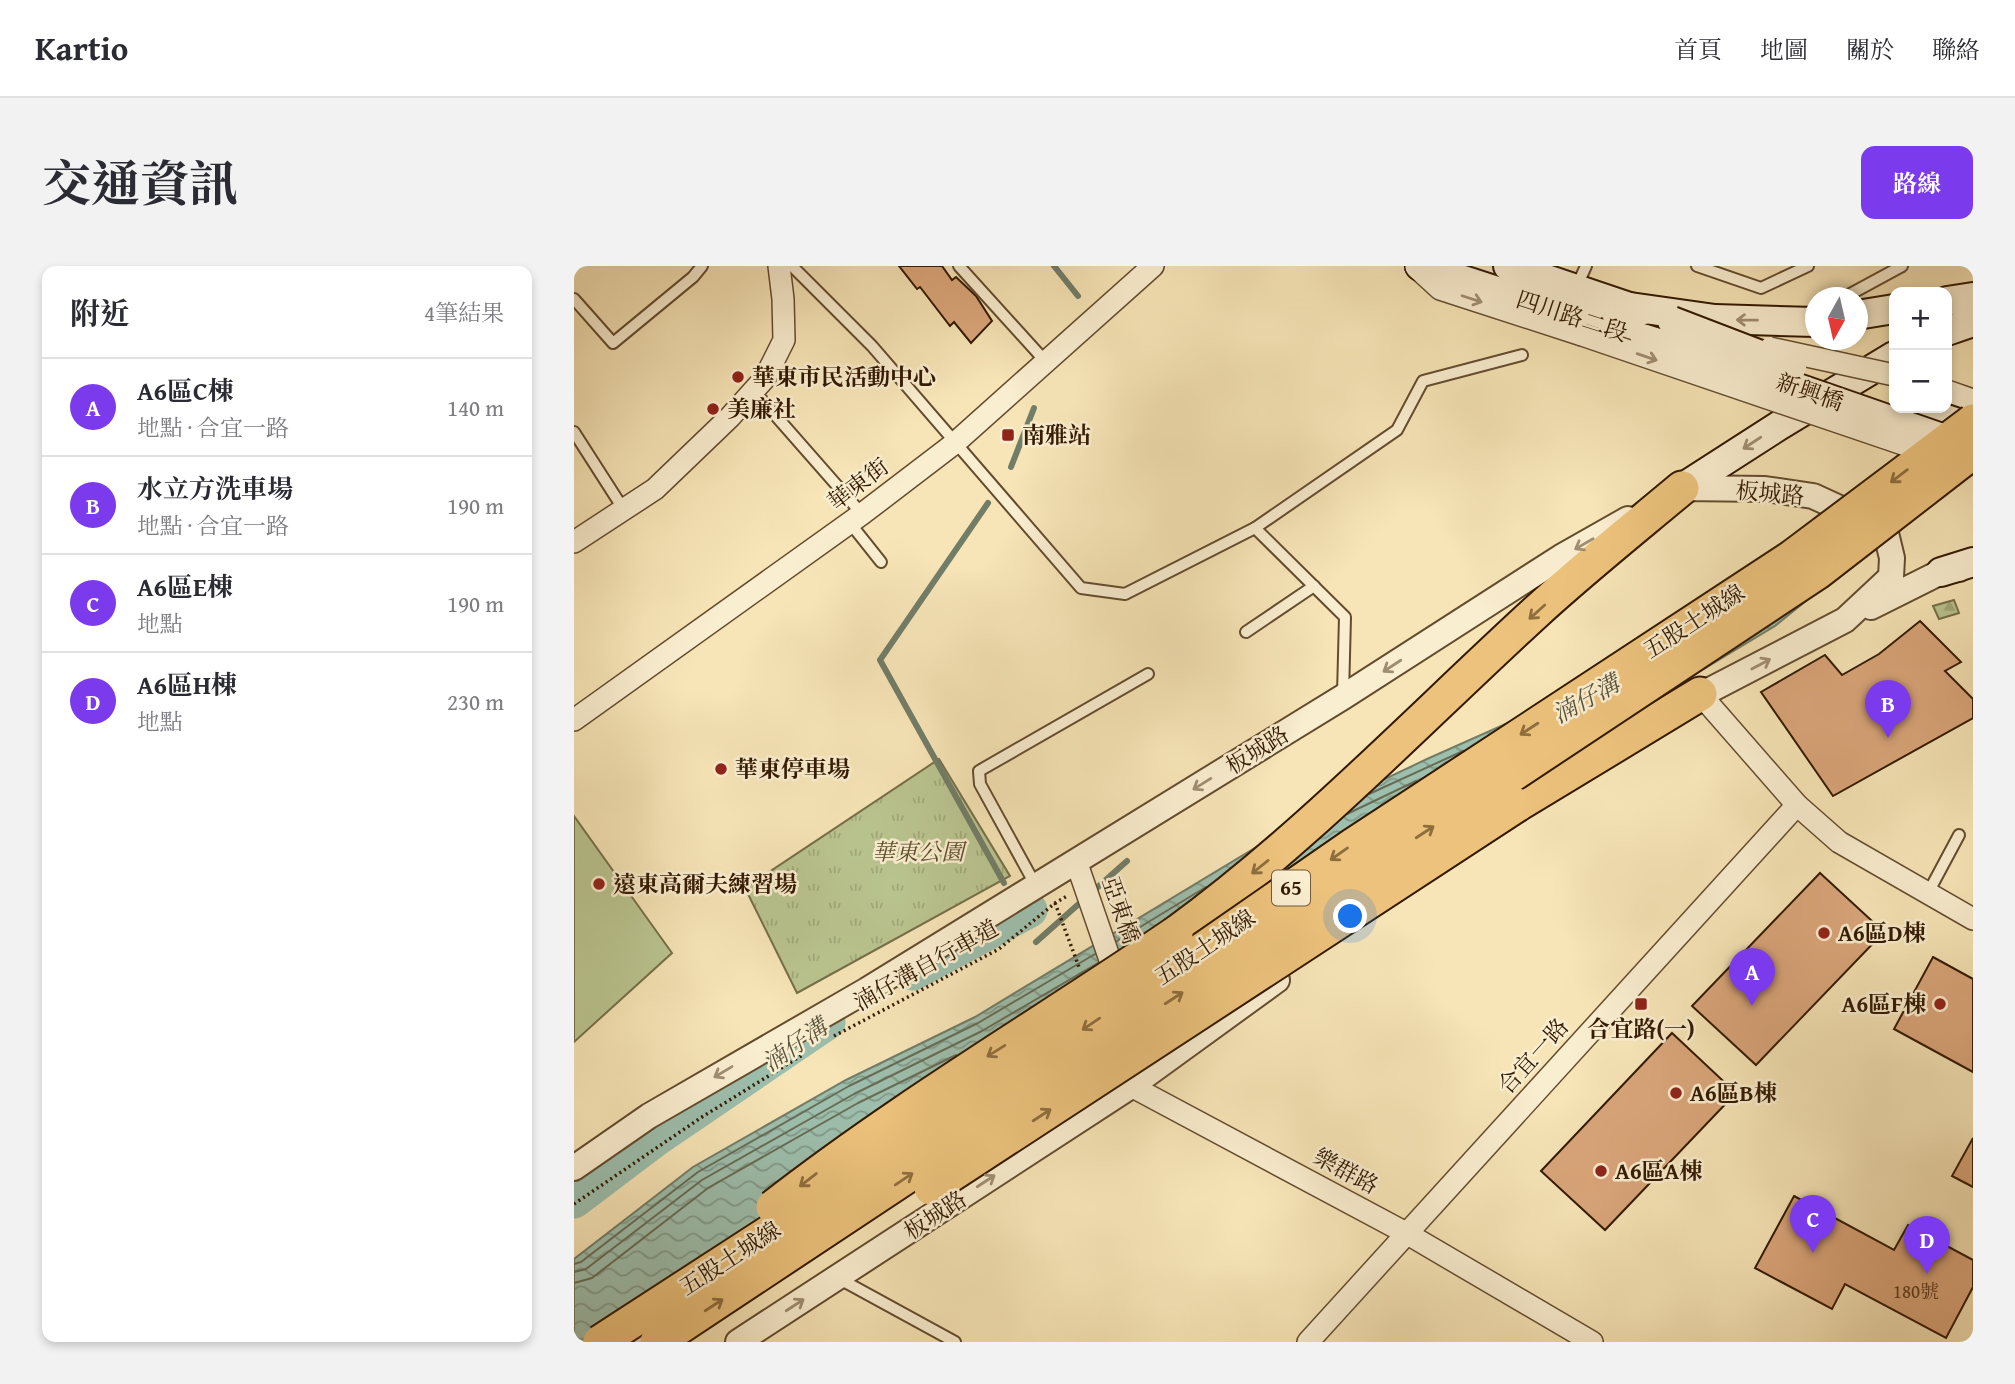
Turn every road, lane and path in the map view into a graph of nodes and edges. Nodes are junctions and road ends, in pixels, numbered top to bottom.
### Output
1 (702, 266) edge
2 (779, 266) edge
3 (792, 266) edge
4 (958, 266) edge
5 (1153, 266) edge
6 (1415, 266) edge
7 (1420, 266) edge
8 (1508, 266) edge
9 (1697, 266) edge
10 (1808, 266) edge
11 (1902, 266) edge
12 (1863, 287) edge
13 (1973, 297) edge
14 (574, 299) edge
15 (1952, 300) edge
16 (1623, 306) junction
17 (1889, 310) edge
18 (1572, 312) edge
19 (1868, 313) edge
20 (1672, 321) joint
21 (1805, 322) edge
22 (1973, 322) edge
23 (1952, 329) edge
24 (1709, 335) junction
25 (1645, 340) joint
26 (1522, 355) dead end
27 (1889, 359) edge
28 (1046, 362) junction
29 (1889, 374) edge
30 (754, 391) junction
31 (1952, 393) edge
32 (1889, 399) edge
33 (1973, 400) edge
34 (1928, 413) edge
35 (1973, 421) edge
36 (1973, 428) edge
37 (574, 432) edge
38 (955, 443) junction
39 (1973, 450) edge
40 (1973, 468) edge
41 (1682, 488) junction
42 (624, 509) junction
43 (856, 519) junction
44 (1255, 528) junction
45 (574, 542) edge
46 (881, 562) dead end
47 (1973, 564) edge
48 (1941, 572) joint
49 (1314, 586) junction
50 (1845, 620) junction
51 (1246, 632) dead end
52 (1148, 674) dead end
53 (1700, 694) junction
54 (1343, 697) junction
55 (574, 720) edge
56 (1797, 805) junction
57 (1959, 835) dead end
58 (1076, 861) junction
59 (1036, 886) junction
60 (1086, 889) junction
61 (1928, 893) junction
62 (1973, 919) edge
63 (826, 1041) dead end
64 (814, 1048) dead end
65 (1131, 1086) junction
66 (574, 1168) edge
67 (574, 1204) edge
68 (1406, 1233) junction
69 (838, 1278) junction
70 (609, 1335) edge
71 (657, 1342) edge
72 (699, 1342) edge
73 (738, 1342) edge
74 (956, 1342) edge
75 (1308, 1342) edge
76 (1592, 1342) edge

1 - 14 lane
2 - 30 street
3 - 38 lane
4 - 28 lane
5 - 28 street, 華東街
6 -> 18 street
7 - 18 main road, 四川路二段
8 - 18 main road, 四川路二段
9 - 10 lane
11 - 12 lane
13 - 15 main road
16 - 18 main road, 四川路二段
16 - 20 main road, 四川路二段
21 -> 16 main road
17 - 19 main road
18 - 25 main road, 四川路二段
18 -> 40 street, bridge
20 - 24 main road, 新興橋, bridge
22 - 23 main road
24 - 29 street, bridge
24 - 32 main road, 新興橋, bridge
25 - 39 main road, 新興橋, bridge
26 - 44 lane
27 -> 41 main road
28 - 38 street, 華東街
30 - 42 street
30 - 43 lane
31 - 33 street
34 - 36 main road
35 -> 70 highway, 五股土城線 / 65, bridge
37 - 42 lane
38 - 43 street, 華東街
38 - 44 lane
71 -> 39 highway, 五股土城線 / 65, bridge
41 - 50 street, 板城路
41 -> 54 street, 板城路
41 -> 70 highway, bridge
42 - 45 street
43 - 46 lane
43 - 55 street, 華東街
44 - 49 lane
47 - 48 main road
48 - 50 street
49 - 51 lane
49 - 54 lane
53 -> 50 street, 板城路
52 - 59 lane
53 - 56 street
53 - 65 street, 板城路
72 -> 53 highway, bridge
54 -> 58 street, 板城路
56 - 61 street
56 - 68 street, 合宜一路
57 - 61 lane
58 - 59 street, 板城路
58 - 60 street, 亞東橋
59 -> 66 street, 板城路
60 - 63 path, 湳仔溝自行車道
60 - 65 street, 亞東橋, bridge
61 - 62 street
64 - 67 path
65 - 68 street, 樂群路
69 -> 65 street, 板城路
68 - 75 street, 合宜一路
68 - 76 street, 樂群路
73 -> 69 street, 板城路
69 - 74 lane

